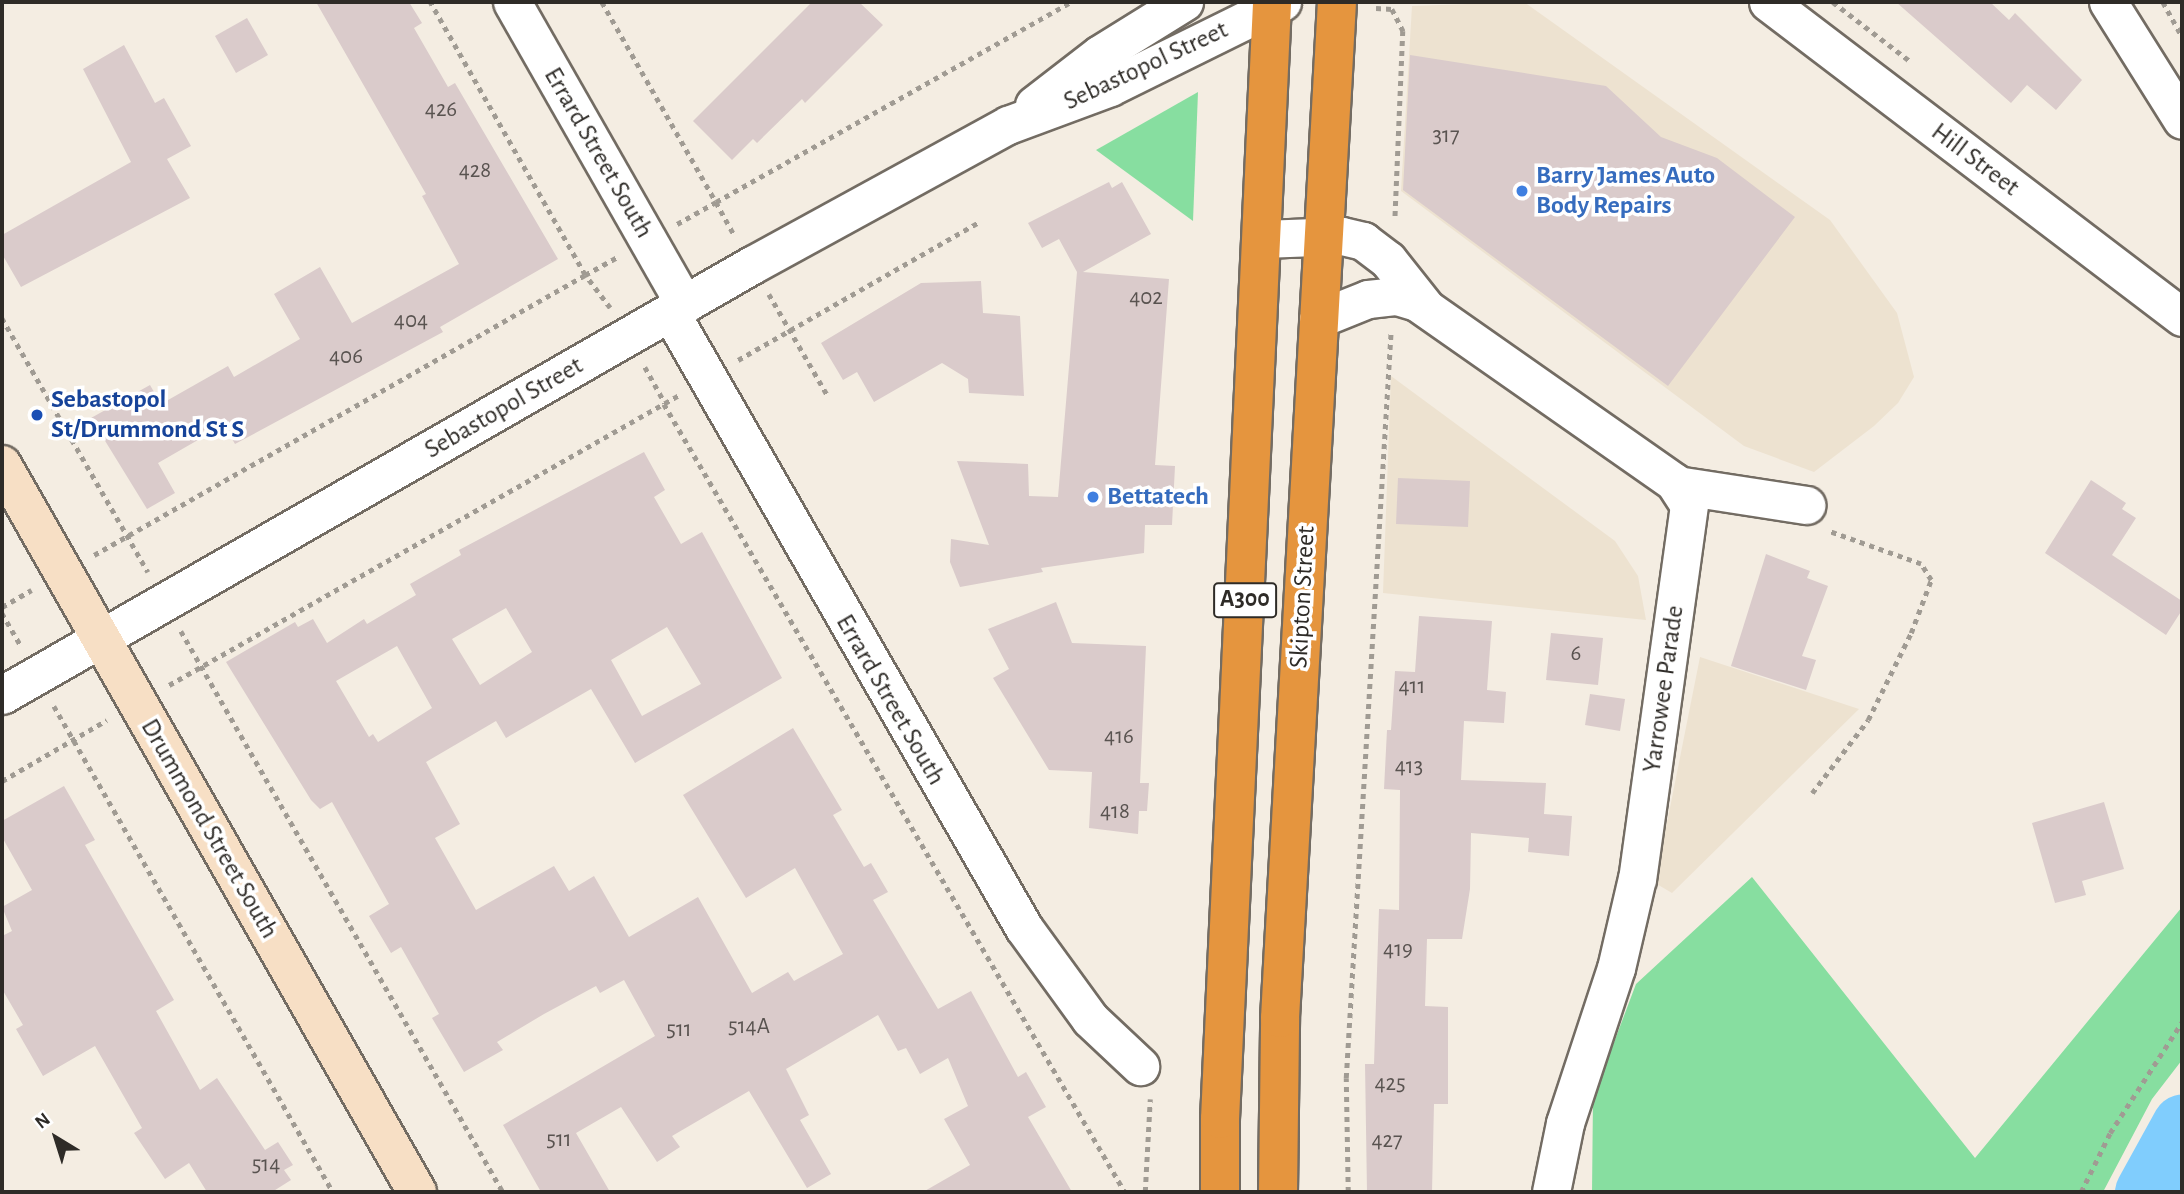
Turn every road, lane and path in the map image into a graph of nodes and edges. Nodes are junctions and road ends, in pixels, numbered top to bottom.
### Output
1 (430, 2) edge
2 (512, 2) edge
3 (602, 2) edge
4 (1071, 2) edge
5 (1184, 2) edge
6 (1337, 2) edge
7 (1768, 2) edge
8 (2108, 2) edge
9 (2163, 2) edge
10 (1275, 4) edge
11 (1376, 8) dead end
12 (2182, 36) edge
13 (2182, 120) edge
14 (1008, 125) junction
15 (979, 222) dead end
16 (1322, 236) junction
17 (1262, 239) junction
18 (1404, 290) junction
19 (677, 308) junction
20 (2182, 317) edge
21 (2, 318) edge
22 (1318, 319) junction
23 (789, 329) junction
24 (707, 378) junction
25 (828, 396) dead end
26 (664, 404) junction
27 (2, 465) edge
28 (1677, 485) junction
29 (1803, 504) joint
30 (127, 535) junction
31 (96, 554) dead end
32 (164, 602) junction
33 (2, 613) edge
34 (100, 637) junction
35 (201, 666) junction
36 (37, 675) junction
37 (2, 695) edge
38 (137, 703) junction
39 (74, 740) junction
40 (2, 781) edge
41 (1812, 793) dead end
42 (2182, 1022) edge
43 (1145, 1081) joint
44 (333, 1192) edge
45 (417, 1192) edge
46 (503, 1192) edge
47 (1125, 1192) edge
48 (1145, 1192) edge
49 (1220, 1192) edge
50 (1278, 1192) edge
51 (1348, 1192) edge
52 (1551, 1192) edge
53 (2081, 1192) edge

1 - 30 path
2 - 19 street, Errard Street South
3 - 4 path
5 - 14 street, Sebastopol Street
6 - 16 highway, Skipton Street / A300
7 - 20 street, Hill Street
8 - 13 street
9 - 12 path
10 - 14 street, Sebastopol Street
10 - 17 highway, A300
11 - 18 path
14 - 19 street, Sebastopol Street
15 - 23 path
16 - 17 street
16 - 18 street
16 - 22 highway, Skipton Street / A300
17 - 49 highway, A300
18 - 22 street
18 - 28 street
18 - 51 path
19 - 24 street, Errard Street South
19 - 32 street, Sebastopol Street
21 - 30 path
22 - 50 highway, Skipton Street / A300
23 - 24 path
23 - 25 path
24 - 26 path
24 - 43 street, Errard Street South
26 - 35 path
26 - 47 path
27 - 34 main road, Drummond Street South
28 - 29 street
28 - 52 street, Yarrowee Parade
29 - 41 path
30 - 31 path
30 - 32 path
32 - 34 street, Sebastopol Street
32 - 35 path
33 - 36 path
34 - 36 street, Sebastopol Street
34 - 38 main road, Drummond Street South
35 - 38 path
35 - 46 path
36 - 37 street, Sebastopol Street
36 - 39 path
38 - 39 path
38 - 45 main road, Drummond Street South
39 - 40 path
39 - 44 path
42 - 53 path
43 - 48 path

